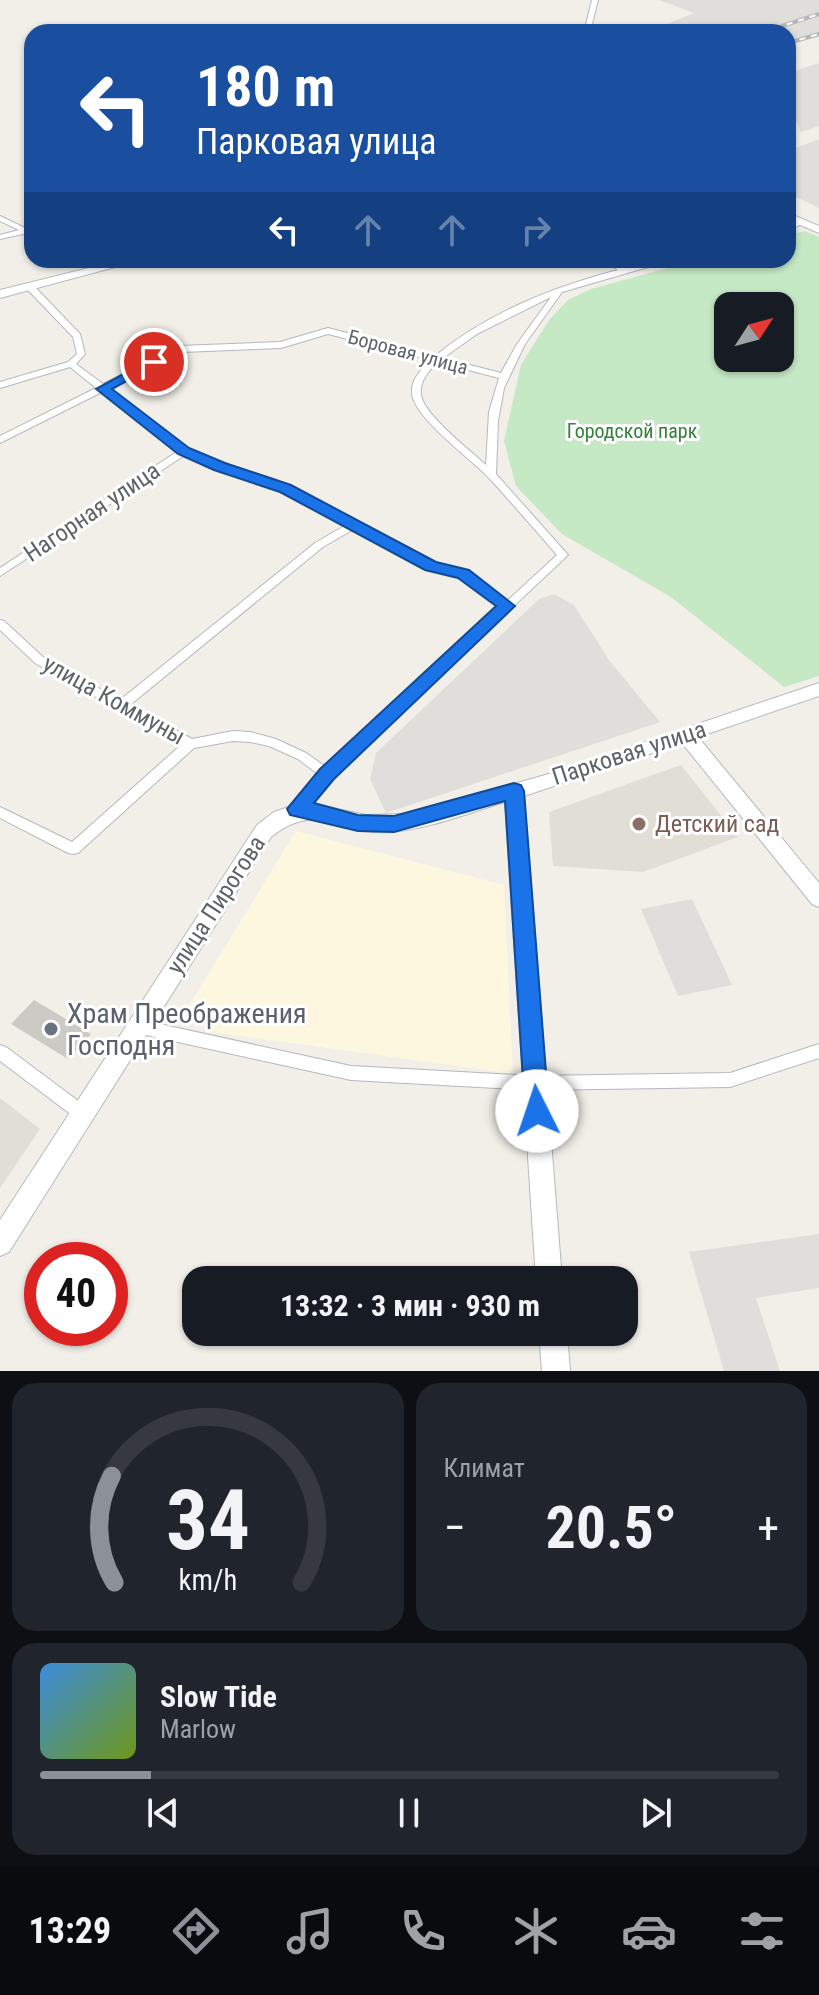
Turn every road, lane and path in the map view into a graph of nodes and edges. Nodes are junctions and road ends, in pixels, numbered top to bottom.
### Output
1 (595, 0) edge
2 (589, 24) edge
3 (0, 218) edge
4 (796, 225) edge
5 (24, 228) edge
6 (819, 230) edge
7 (24, 231) edge
8 (0, 237) edge
9 (85, 268) edge
10 (620, 268) edge
11 (637, 268) edge
12 (625, 271) junction
13 (30, 287) junction
14 (560, 290) junction
15 (0, 294) edge
16 (433, 360) junction
17 (71, 364) junction
18 (503, 376) junction
19 (0, 385) edge
20 (103, 389) junction
21 (0, 440) edge
22 (184, 451) junction
23 (491, 474) junction
24 (353, 525) junction
25 (0, 573) edge
26 (506, 606) junction
27 (0, 624) edge
28 (819, 689) edge
29 (121, 706) junction
30 (685, 734) junction
31 (190, 744) junction
32 (327, 774) junction
33 (514, 791) junction
34 (297, 809) junction
35 (0, 812) edge
36 (819, 898) edge
37 (137, 1026) junction
38 (819, 1051) edge
39 (0, 1052) edge
40 (535, 1083) junction
41 (83, 1114) junction
42 (0, 1243) edge
43 (548, 1266) edge
44 (554, 1346) edge
45 (556, 1371) edge

1 - 2 street
3 - 5 street
4 - 6 street
7 - 8 street
9 - 13 street
10 - 12 street
11 - 12 street
12 - 14 street
13 - 15 street
13 - 17 street
14 - 16 street
14 - 18 street
16 - 18 street, Боровая улица
16 - 20 street, Боровая улица
16 - 23 street
17 - 19 street
17 - 20 street
18 - 23 street
20 - 21 street, Боровая улица
20 - 22 street
22 - 24 street
22 - 25 street, Нагорная улица
23 - 26 street, улица Пирогова
24 - 26 street
24 - 29 street
26 - 32 street, улица Пирогова
27 - 29 street, улица Коммуны
28 - 30 street, Парковая улица
29 - 31 street, улица Коммуны
30 - 33 street, Парковая улица
30 - 36 street
31 - 32 street, улица Коммуны
31 - 35 street
32 - 34 street, улица Пирогова
33 - 34 street, Парковая улица
33 - 40 street
34 - 37 street, улица Пирогова
37 - 40 street
37 - 41 street, улица Пирогова
38 - 40 street
39 - 41 street
40 - 43 street
41 - 42 street, улица Пирогова
44 - 45 street

